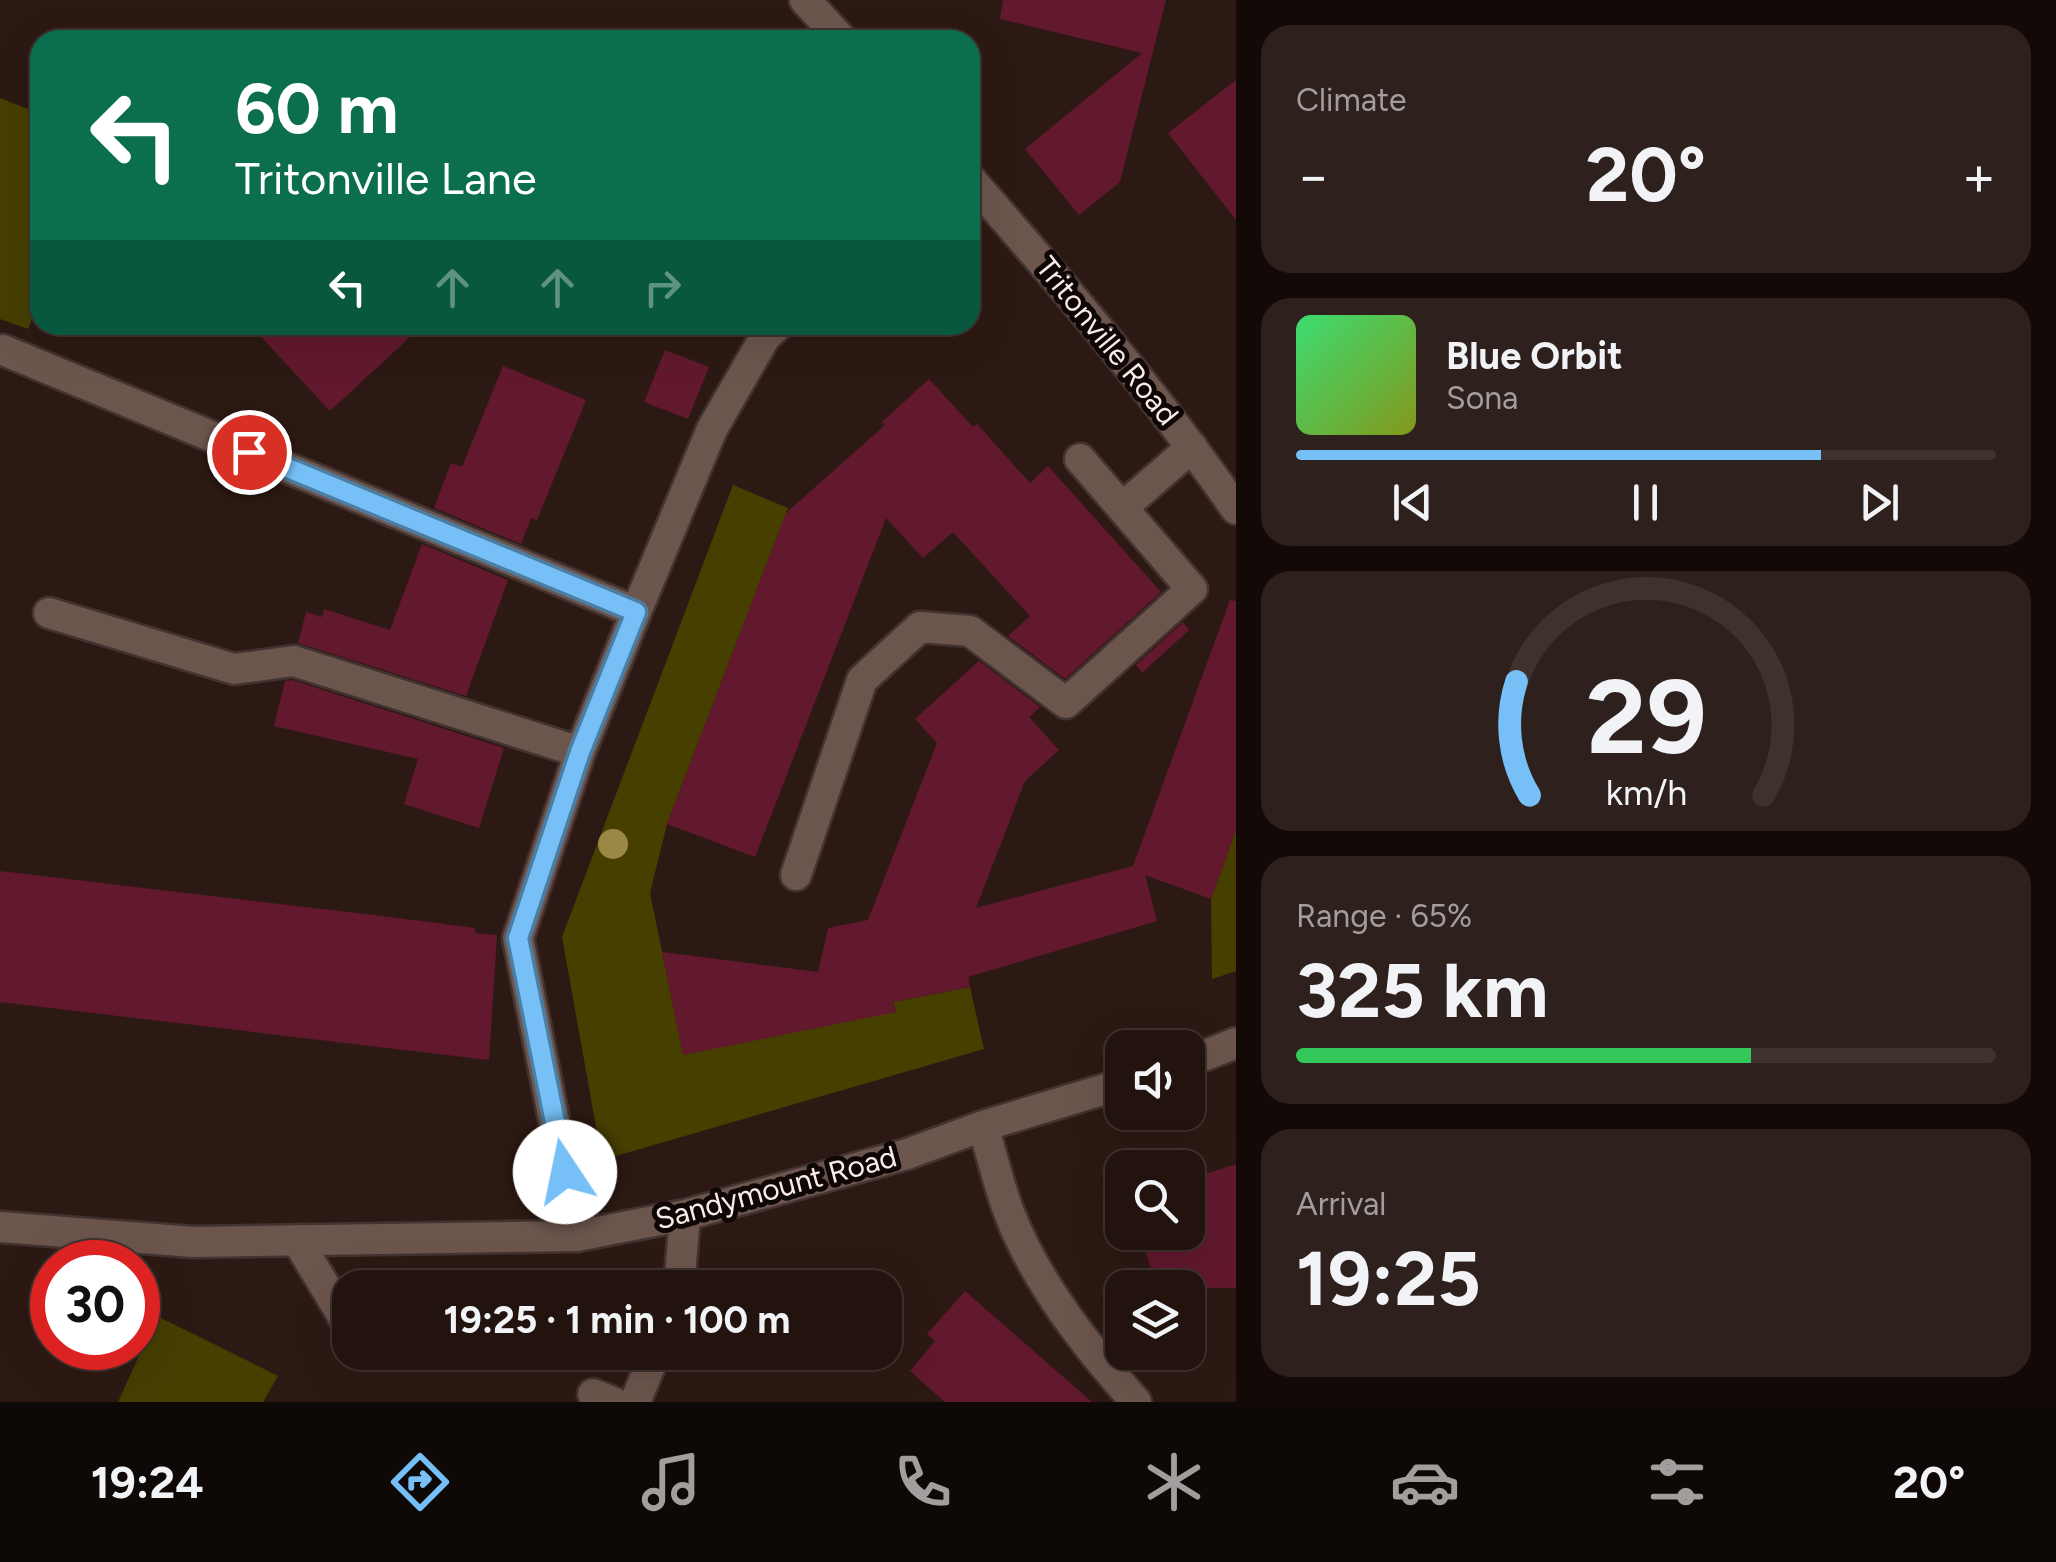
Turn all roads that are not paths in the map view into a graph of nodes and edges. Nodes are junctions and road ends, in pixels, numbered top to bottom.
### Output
1 (805, 0) edge
2 (833, 30) edge
3 (980, 190) edge
4 (766, 335) edge
5 (3, 350) dead end
6 (1192, 447) junction
7 (1080, 459) dead end
8 (1122, 508) junction
9 (1236, 509) edge
10 (636, 612) junction
11 (48, 613) dead end
12 (580, 752) junction
13 (796, 875) dead end
14 (1236, 1044) edge
15 (1205, 1056) edge
16 (1105, 1089) edge
17 (983, 1126) junction
18 (685, 1215) junction
19 (0, 1227) edge
20 (577, 1236) junction
21 (296, 1240) junction
22 (680, 1270) edge
23 (332, 1299) edge
24 (648, 1370) edge
25 (635, 1402) edge
26 (1136, 1402) edge

1 - 2 street
3 - 6 street, Tritonville Road
4 - 10 street
5 - 10 street
6 - 8 street
6 - 9 street, Tritonville Road
7 - 8 street
8 - 13 street
10 - 12 street
11 - 12 street
12 - 20 street
14 - 15 street
16 - 17 street, Sandymount Road
17 - 18 street, Sandymount Road
17 - 26 street
18 - 20 street, Sandymount Road
18 - 22 street
19 - 21 street, Sandymount Road
20 - 21 street, Sandymount Road
21 - 23 street
24 - 25 street

